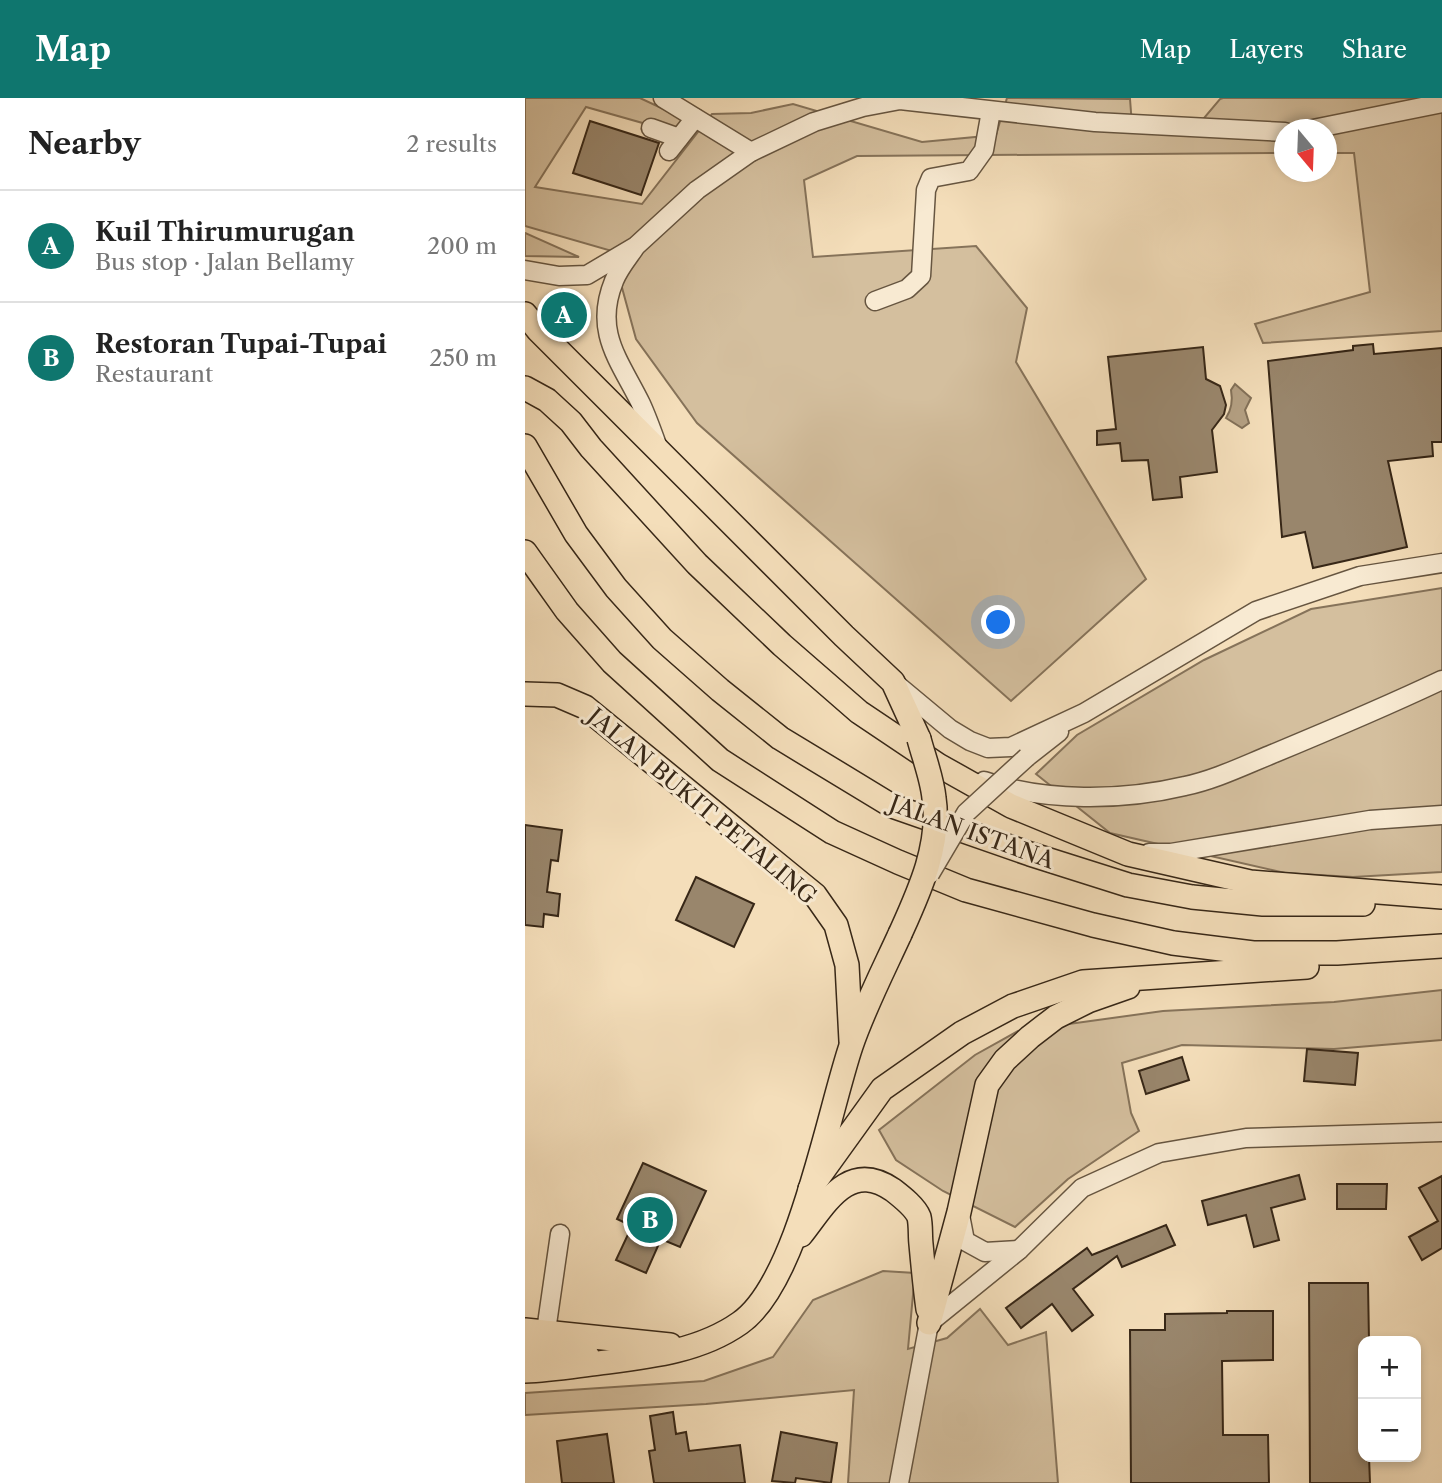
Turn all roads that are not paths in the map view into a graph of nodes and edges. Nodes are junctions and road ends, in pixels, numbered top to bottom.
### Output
1 (663, 98) edge
2 (1442, 103) edge
3 (1406, 104) edge
4 (991, 111) junction
5 (695, 118) junction
6 (1337, 122) edge
7 (651, 128) dead end
8 (1274, 131) edge
9 (751, 152) junction
10 (636, 246) junction
11 (525, 270) edge
12 (876, 301) dead end
13 (525, 314) edge
14 (525, 388) edge
15 (525, 446) edge
16 (658, 447) junction
17 (525, 552) edge
18 (1442, 563) edge
19 (1442, 680) edge
20 (893, 682) junction
21 (525, 694) edge
22 (1084, 713) junction
23 (937, 765) junction
24 (1442, 815) edge
25 (1128, 854) junction
26 (918, 895) junction
27 (1442, 897) edge
28 (1442, 903) edge
29 (1442, 946) edge
30 (1156, 977) junction
31 (852, 1044) junction
32 (1442, 1132) edge
33 (810, 1189) junction
34 (960, 1212) junction
35 (560, 1234) dead end
36 (790, 1249) junction
37 (1019, 1250) junction
38 (929, 1323) junction
39 (535, 1331) edge
40 (690, 1347) junction
41 (525, 1350) edge
42 (632, 1359) junction
43 (525, 1371) edge
44 (899, 1483) edge

1 - 5 street
2 - 3 street
3 - 6 street
4 - 8 street
4 - 9 street
4 - 12 street
5 - 7 street
5 - 9 street
9 - 10 street
10 - 11 street
10 - 16 street
13 - 16 main road
14 - 23 main road
15 - 28 main road, JALAN ISTANA
16 - 20 main road
17 - 29 main road
18 - 22 street
19 - 23 street
20 - 22 street
20 - 26 main road, bridge
21 - 31 main road, JALAN BUKIT PETALING
22 - 26 street, bridge
23 - 25 main road
24 - 25 street
25 - 27 main road
26 - 31 main road, bridge
29 - 30 main road
30 - 33 main road
30 - 34 main road
31 - 33 main road
32 - 37 street
33 - 36 main road
34 - 37 street
34 - 38 main road
35 - 39 street
36 - 38 main road
36 - 40 main road
37 - 38 street
38 - 44 street
39 - 40 main road
40 - 42 main road
41 - 42 main road
42 - 43 main road

